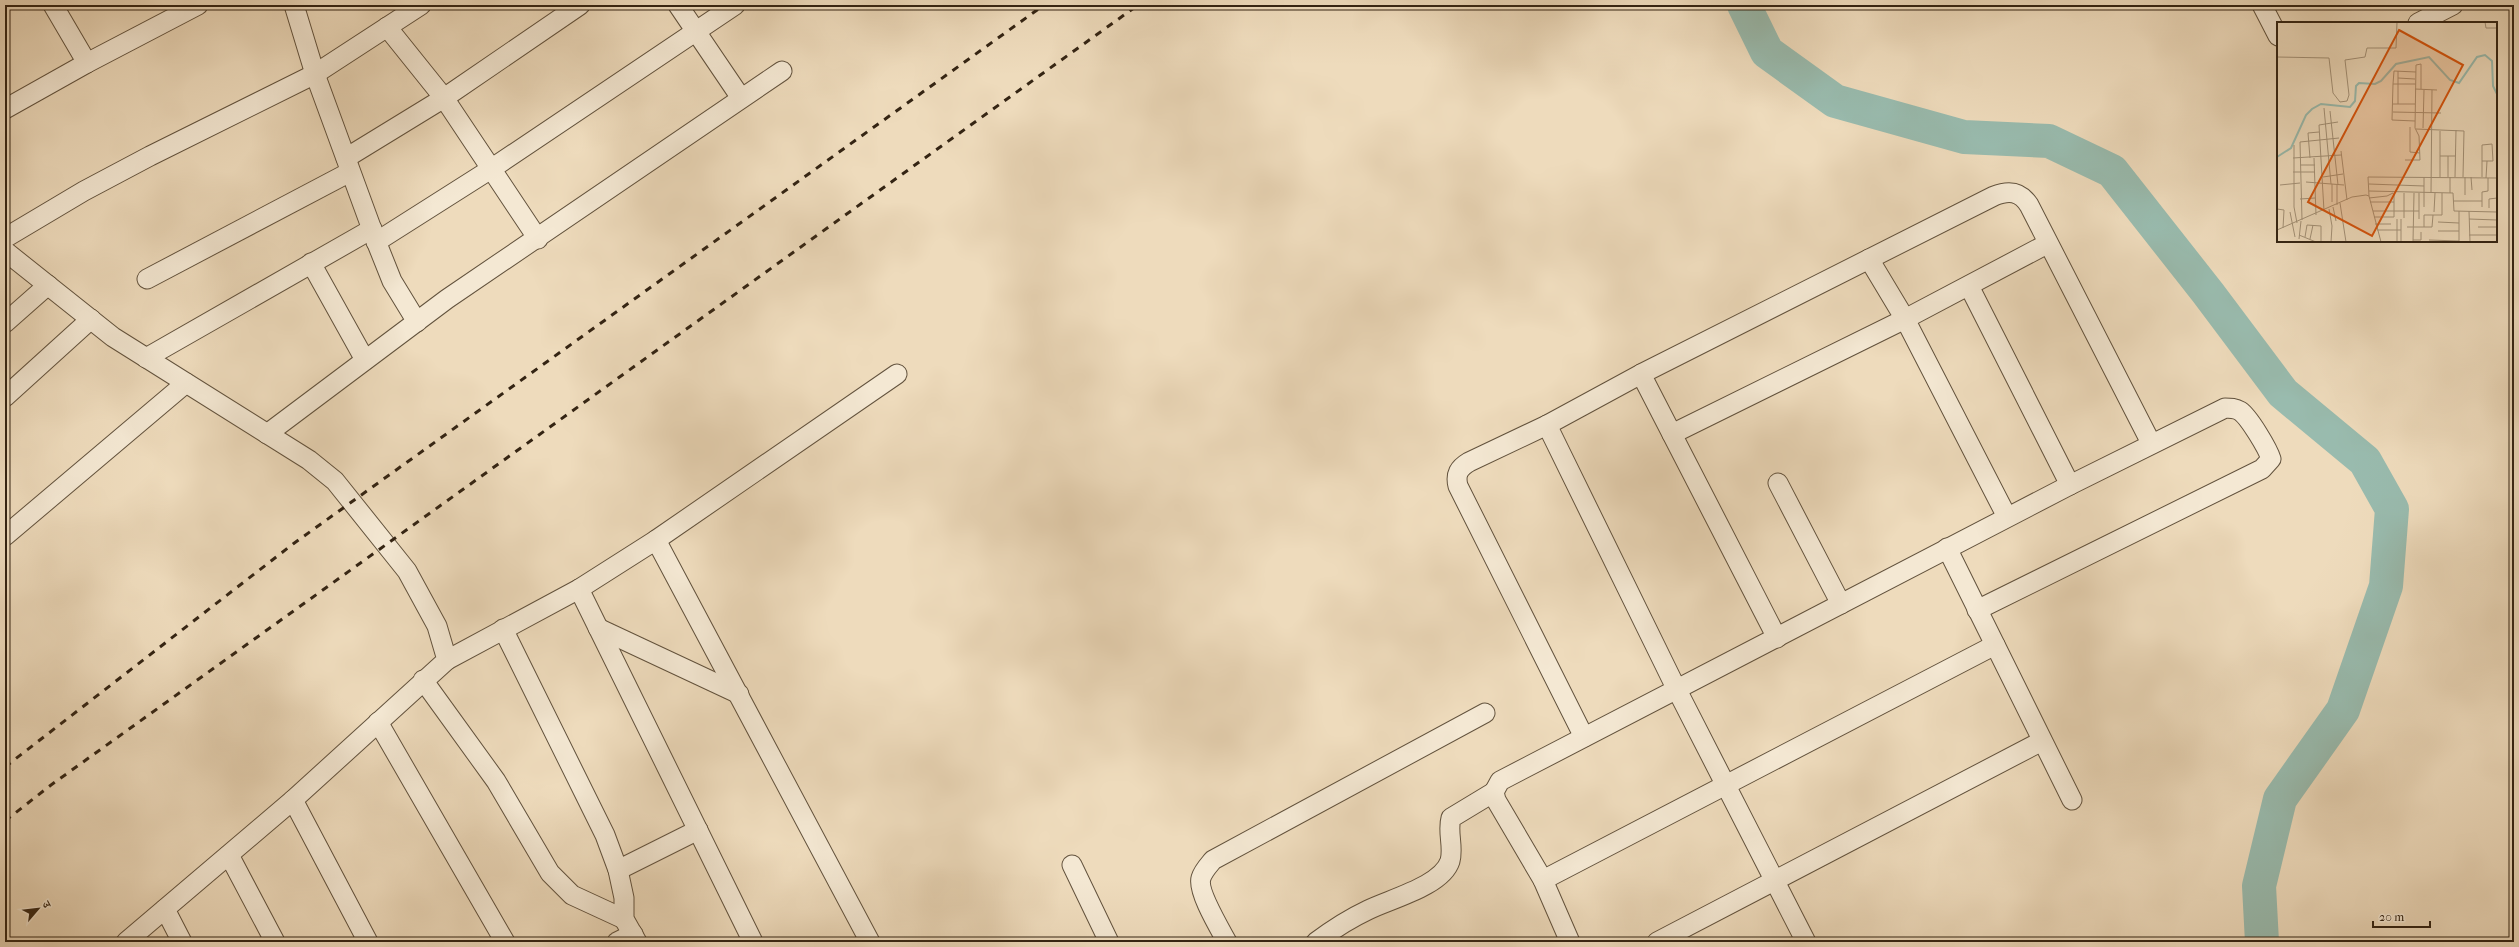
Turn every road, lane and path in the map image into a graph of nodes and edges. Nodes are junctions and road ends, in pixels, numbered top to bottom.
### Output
1 (53, 5) edge
2 (198, 5) edge
3 (294, 5) edge
4 (421, 5) edge
5 (580, 5) edge
6 (678, 5) edge
7 (735, 5) edge
8 (2262, 5) edge
9 (2453, 5) edge
10 (2420, 22) edge
11 (387, 27) junction
12 (695, 31) junction
13 (2277, 34) edge
14 (87, 62) junction
15 (782, 71) dead end
16 (315, 74) junction
17 (444, 98) junction
18 (741, 98) junction
19 (5, 109) edge
20 (348, 165) junction
21 (491, 169) junction
22 (374, 235) junction
23 (5, 238) edge
24 (538, 239) junction
25 (2047, 244) junction
26 (5, 251) edge
27 (1869, 259) junction
28 (311, 263) junction
29 (147, 279) dead end
30 (48, 286) junction
31 (1969, 286) junction
32 (91, 319) junction
33 (1905, 319) junction
34 (417, 322) junction
35 (5, 323) edge
36 (146, 358) junction
37 (365, 360) junction
38 (897, 374) dead end
39 (1641, 374) junction
40 (186, 383) junction
41 (5, 397) edge
42 (1547, 425) junction
43 (267, 434) junction
44 (1672, 434) junction
45 (2151, 443) junction
46 (1778, 483) dead end
47 (2070, 485) junction
48 (2007, 517) junction
49 (5, 536) edge
50 (656, 540) junction
51 (1947, 548) junction
52 (579, 589) junction
53 (1841, 604) junction
54 (1977, 610) junction
55 (598, 628) junction
56 (503, 630) junction
57 (1777, 638) junction
58 (1994, 645) junction
59 (447, 660) junction
60 (423, 680) junction
61 (1676, 688) junction
62 (739, 694) junction
63 (1485, 713) dead end
64 (378, 722) junction
65 (1584, 737) junction
66 (2042, 741) junction
67 (1725, 785) junction
68 (1494, 792) junction
69 (293, 800) junction
70 (2072, 800) dead end
71 (698, 830) junction
72 (228, 855) junction
73 (1072, 865) dead end
74 (618, 870) junction
75 (1543, 880) junction
76 (1773, 880) junction
77 (165, 909) junction
78 (628, 934) edge
79 (126, 942) edge
80 (182, 942) edge
81 (275, 942) edge
82 (368, 942) edge
83 (505, 942) edge
84 (753, 942) edge
85 (870, 942) edge
86 (1109, 942) edge
87 (1227, 942) edge
88 (1316, 942) edge
89 (1570, 942) edge
90 (1657, 942) edge
91 (1806, 942) edge

1 - 14 street
2 - 14 street
3 - 16 street
4 - 11 street
5 - 17 street
6 - 12 street
7 - 12 street
8 - 13 street
9 - 10 street
11 - 16 street
11 - 17 street
12 - 18 street
12 - 21 street
14 - 19 street
15 - 18 street
16 - 20 street
16 - 23 street
17 - 20 street
17 - 21 street
18 - 24 street
20 - 22 street
20 - 29 street
21 - 22 street
21 - 24 street
22 - 28 street
22 - 34 street
24 - 34 street
25 - 27 street
25 - 31 street
25 - 45 street
26 - 30 street
27 - 33 street
27 - 39 street
28 - 36 street
28 - 37 street
30 - 32 street
30 - 35 street
31 - 33 street
31 - 47 street
32 - 36 street
32 - 41 street
33 - 44 street
33 - 48 street
34 - 37 street
36 - 40 street
37 - 43 street
38 - 50 street
39 - 42 street
39 - 44 street
40 - 43 street
40 - 49 street
42 - 61 street
42 - 65 street
43 - 59 street
44 - 57 street
45 - 47 street
45 - 54 street
46 - 53 street
47 - 48 street
48 - 51 street
50 - 52 street
50 - 62 street
51 - 53 street
51 - 54 street
52 - 55 street
52 - 56 street
53 - 57 street
54 - 58 street
55 - 62 street
55 - 71 street
56 - 59 street
56 - 74 street
57 - 61 street
58 - 66 street
58 - 67 street
59 - 60 street
60 - 64 street
60 - 78 street
61 - 65 street
61 - 67 street
62 - 85 street
63 - 87 street
64 - 69 street
64 - 83 street
65 - 68 street
66 - 70 street
66 - 76 street
67 - 75 street
67 - 76 street
68 - 75 street
68 - 88 street
69 - 72 street
69 - 82 street
71 - 74 street
71 - 84 street
72 - 77 street
72 - 81 street
73 - 86 street
74 - 78 street
75 - 89 street
76 - 90 street
76 - 91 street
77 - 79 street
77 - 80 street

